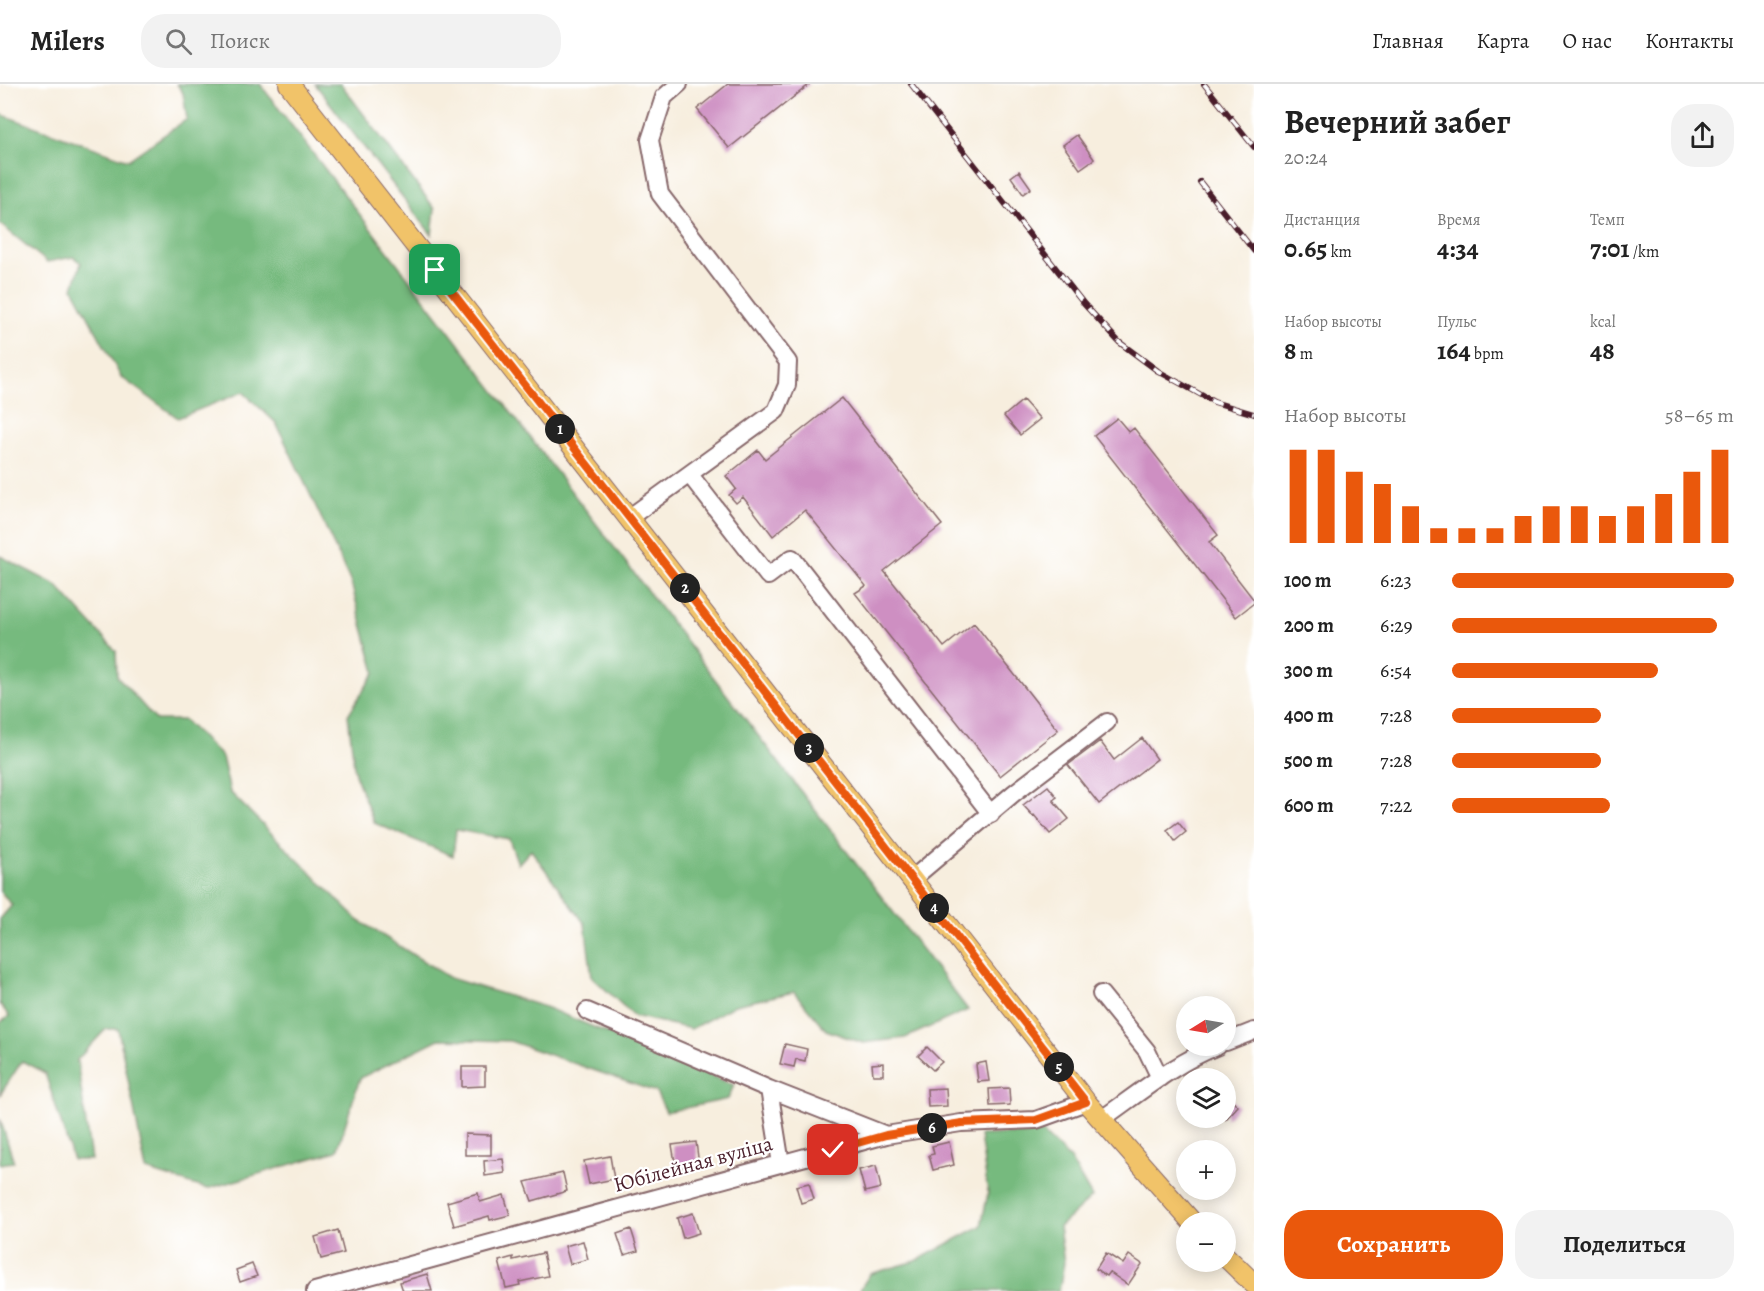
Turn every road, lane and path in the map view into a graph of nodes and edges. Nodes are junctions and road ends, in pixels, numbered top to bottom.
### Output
1 (289, 84) edge
2 (679, 84) edge
3 (690, 475) junction
4 (630, 517) junction
5 (1107, 722) dead end
6 (991, 814) junction
7 (912, 880) junction
8 (1101, 994) dead end
9 (587, 1011) dead end
10 (1254, 1031) edge
11 (1236, 1038) edge
12 (1196, 1056) edge
13 (1160, 1078) junction
14 (769, 1089) junction
15 (1086, 1102) junction
16 (1102, 1119) junction
17 (886, 1135) junction
18 (780, 1164) junction
19 (1183, 1212) edge
20 (1236, 1267) edge
21 (1254, 1284) edge
22 (315, 1291) edge

1 - 4 main road
2 - 3 street
3 - 4 street
3 - 6 street
4 - 7 main road
5 - 6 street
6 - 7 street
7 - 15 main road
8 - 13 street
9 - 14 street
10 - 11 street
12 - 13 street
13 - 16 street
14 - 17 street
14 - 18 street
15 - 16 main road
15 - 17 street, Юбілейная вуліца
16 - 19 main road
17 - 18 street, Юбілейная вуліца
18 - 22 street, Юбілейная вуліца
20 - 21 main road

